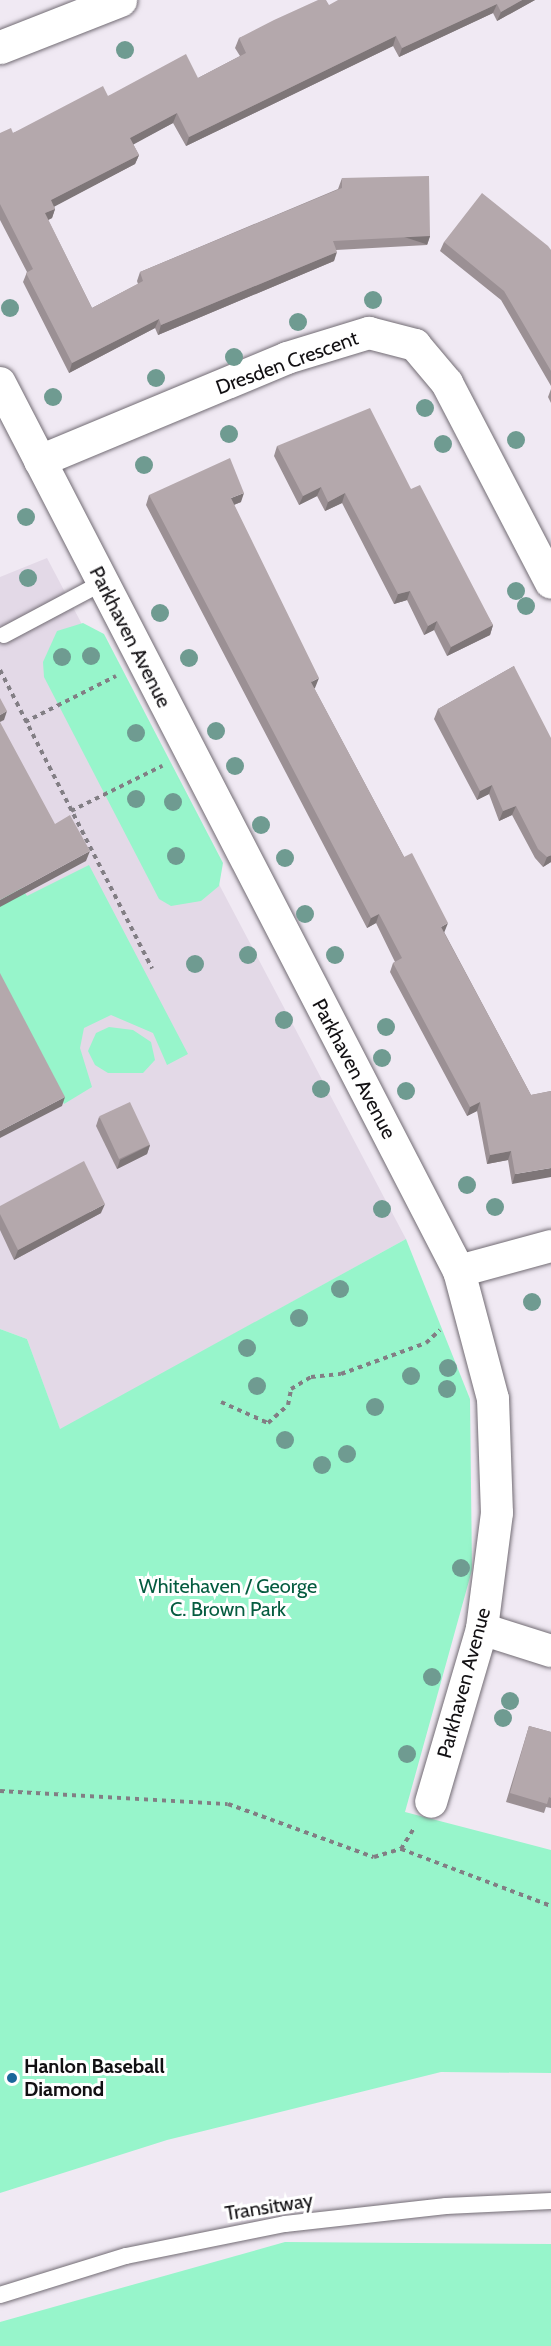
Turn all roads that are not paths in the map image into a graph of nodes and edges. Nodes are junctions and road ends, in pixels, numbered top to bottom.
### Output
1 (120, 0) edge
2 (0, 47) edge
3 (0, 383) edge
4 (40, 461) junction
5 (102, 583) junction
6 (551, 583) edge
7 (4, 635) dead end
8 (551, 1246) edge
9 (459, 1270) junction
10 (482, 1629) junction
11 (551, 1652) edge
12 (431, 1802) road end
13 (551, 2201) edge
14 (0, 2295) edge

1 - 2 street
3 - 4 street, Parkhaven Avenue
4 - 5 street, Parkhaven Avenue
4 - 6 street, Dresden Crescent
5 - 7 lane
5 - 9 street, Parkhaven Avenue
8 - 9 street
9 - 10 street, Parkhaven Avenue
10 - 11 street
10 - 12 street, Parkhaven Avenue
13 - 14 lane, Transitway

